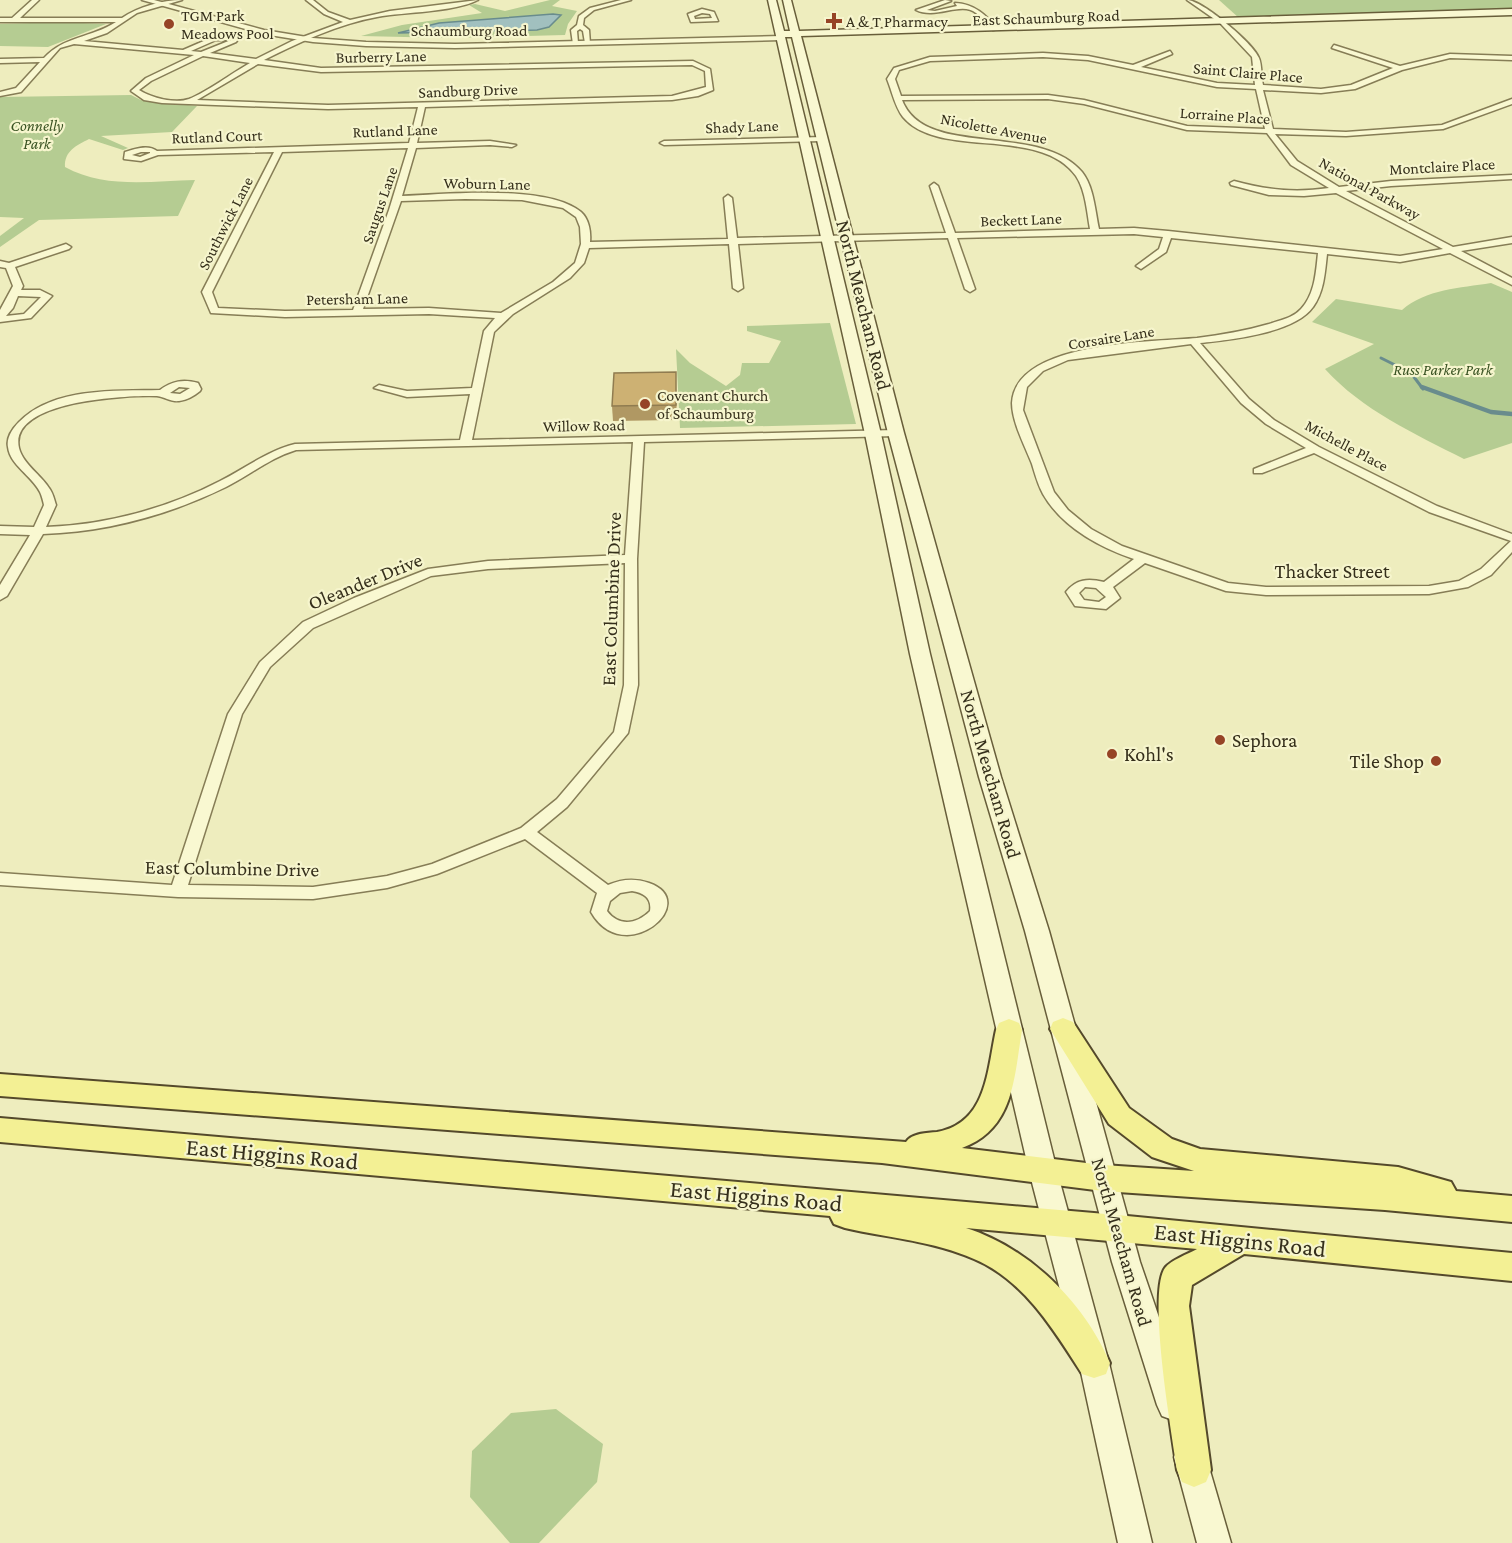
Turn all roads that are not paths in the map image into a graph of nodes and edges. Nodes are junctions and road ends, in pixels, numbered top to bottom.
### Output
1 (36, 0) edge
2 (146, 0) edge
3 (309, 0) edge
4 (426, 0) edge
5 (475, 0) edge
6 (628, 0) edge
7 (706, 0) edge
8 (772, 0) edge
9 (787, 0) edge
10 (1190, 0) edge
11 (947, 1) edge
12 (169, 2) edge
13 (964, 6) junction
14 (439, 7) junction
15 (702, 11) dead end
16 (1512, 14) edge
17 (0, 20) edge
18 (14, 20) junction
19 (124, 20) junction
20 (350, 22) junction
21 (1224, 25) junction
22 (580, 26) junction
23 (995, 29) junction
24 (780, 36) junction
25 (797, 36) junction
26 (309, 37) junction
27 (587, 40) junction
28 (574, 41) junction
29 (71, 42) junction
30 (1334, 47) dead end
31 (1466, 48) dead end
32 (183, 52) junction
33 (1170, 53) dead end
34 (204, 54) junction
35 (1473, 55) junction
36 (1512, 58) edge
37 (44, 60) junction
38 (0, 61) edge
39 (260, 62) junction
40 (693, 63) joint
41 (907, 64) joint
42 (1134, 68) junction
43 (1400, 68) junction
44 (1260, 88) junction
45 (0, 94) edge
46 (898, 98) junction
47 (1512, 101) edge
48 (189, 102) junction
49 (422, 105) junction
50 (1270, 132) junction
51 (804, 139) junction
52 (821, 139) junction
53 (664, 143) dead end
54 (414, 145) junction
55 (512, 145) dead end
56 (279, 149) junction
57 (156, 153) dead end
58 (1512, 177) edge
59 (1234, 183) dead end
60 (934, 186) dead end
61 (1339, 191) junction
62 (728, 198) dead end
63 (398, 199) junction
64 (1095, 231) junction
65 (1168, 234) junction
66 (951, 236) junction
67 (829, 239) junction
68 (847, 239) junction
69 (1512, 240) edge
70 (733, 241) junction
71 (586, 245) junction
72 (66, 247) dead end
73 (1455, 251) junction
74 (1323, 253) junction
75 (5, 265) edge
76 (1141, 266) dead end
77 (1512, 282) edge
78 (738, 288) dead end
79 (970, 289) dead end
80 (16, 293) junction
81 (214, 311) joint
82 (357, 313) junction
83 (500, 316) junction
84 (0, 318) edge
85 (1193, 342) junction
86 (379, 388) dead end
87 (477, 391) junction
88 (163, 393) dead end
89 (896, 433) junction
90 (873, 434) junction
91 (639, 440) junction
92 (465, 444) junction
93 (1315, 449) junction
94 (1258, 471) dead end
95 (0, 530) edge
96 (39, 530) junction
97 (1512, 538) edge
98 (1512, 545) edge
99 (1143, 558) junction
100 (631, 559) junction
101 (1105, 587) dead end
102 (0, 596) edge
103 (527, 832) junction
104 (0, 879) edge
105 (177, 891) junction
106 (608, 892) dead end
107 (1063, 1029) junction
108 (1009, 1030) junction
109 (0, 1084) edge
110 (0, 1130) edge
111 (882, 1151) junction
112 (1043, 1171) junction
113 (1103, 1179) junction
114 (771, 1197) junction
115 (1512, 1209) edge
116 (1056, 1222) junction
117 (1117, 1228) junction
118 (1241, 1240) junction
119 (1512, 1267) edge
120 (1094, 1363) junction
121 (1194, 1470) junction
122 (1136, 1543) edge
123 (1214, 1543) edge

1 - 18 street
2 - 12 street, Schaumburg Road
3 - 20 street
4 - 14 street
5 - 14 street
6 - 22 street
7 - 15 street
8 - 24 main road, North Meacham Road
9 - 25 main road, North Meacham Road
10 - 21 street, National Parkway
11 - 13 street
11 - 13 street
12 - 19 street
12 - 26 street, Schaumburg Road
13 - 23 street
14 - 20 street
16 - 21 main road, East Schaumburg Road
17 - 18 street
18 - 19 street
19 - 29 street
20 - 26 street
21 - 23 main road, East Schaumburg Road
21 - 25 main road, East Schaumburg Road
21 - 44 street, National Parkway
22 - 27 street
22 - 28 street
23 - 25 main road, East Schaumburg Road
24 - 25 main road, Schaumburg Road
24 - 27 street, Schaumburg Road
24 - 51 main road, North Meacham Road
25 - 52 main road, North Meacham Road
26 - 28 street, Schaumburg Road
26 - 39 street
27 - 28 street, Schaumburg Road
29 - 32 street, Burberry Lane
29 - 37 street
30 - 43 street
31 - 35 street
32 - 34 street, Burberry Lane
32 - 34 street
33 - 42 street
34 - 39 street, Burberry Lane
34 - 48 street, Sandburg Drive
35 - 36 street, Saint Claire Place
35 - 43 street, Saint Claire Place
37 - 38 street
37 - 45 street
39 - 40 street, Burberry Lane
39 - 48 street
40 - 49 street, Sandburg Drive
41 - 42 street, Saint Claire Place
41 - 46 street, Nicolette Avenue
42 - 44 street, Saint Claire Place
43 - 44 street, Saint Claire Place
44 - 50 street, National Parkway
46 - 50 street, Lorraine Place
46 - 64 street, Nicolette Avenue
47 - 50 street, Lorraine Place
48 - 49 street, Sandburg Drive
49 - 54 street, Saugus Lane
50 - 61 street, National Parkway
51 - 52 street, Shady Lane
51 - 53 street, Shady Lane
51 - 67 main road, North Meacham Road
52 - 68 main road, North Meacham Road
54 - 55 street, Rutland Lane
54 - 56 street, Rutland Lane
54 - 63 street, Saugus Lane
56 - 57 street, Rutland Court
56 - 81 street, Southwick Lane
58 - 61 street, Montclaire Place
59 - 61 street, Montclaire Place
60 - 66 street
61 - 73 street, National Parkway
62 - 70 street
63 - 71 street, Woburn Lane
63 - 82 street, Saugus Lane
64 - 65 street, Beckett Lane
64 - 66 street, Beckett Lane
65 - 74 street, Beckett Lane
65 - 76 street
66 - 68 street, Beckett Lane
66 - 79 street
67 - 68 street, Beckett Lane
67 - 70 street, Beckett Lane
67 - 90 main road, North Meacham Road
68 - 89 main road, North Meacham Road
69 - 73 street, Beckett Lane
70 - 71 street, Beckett Lane
70 - 78 street
71 - 83 street
72 - 75 street
73 - 74 street, Beckett Lane
73 - 77 street, National Parkway
74 - 85 street, Corsaire Lane
75 - 80 street
80 - 84 street
80 - 84 street
81 - 82 street, Petersham Lane
82 - 83 street, Petersham Lane
83 - 87 street
85 - 93 street, Michelle Place
85 - 99 street, Corsaire Lane
86 - 87 street
87 - 92 street
88 - 96 street
89 - 90 street, Willow Road
89 - 107 main road, North Meacham Road
90 - 91 street, Willow Road
90 - 108 main road, North Meacham Road
91 - 92 street, Willow Road
91 - 100 street, East Columbine Drive
92 - 96 street, Willow Road
93 - 94 street
93 - 97 street, Michelle Place
95 - 96 street
96 - 102 street
98 - 99 street, Thacker Street
99 - 101 street
100 - 103 street, East Columbine Drive
100 - 105 street, Oleander Drive
103 - 105 street, East Columbine Drive
103 - 106 street
104 - 105 street, East Columbine Drive
107 - 113 main road, North Meacham Road
107 - 115 main road
108 - 111 main road
108 - 112 main road, North Meacham Road
109 - 111 main road
110 - 114 main road, East Higgins Road
111 - 112 main road
112 - 113 main road
112 - 116 main road, North Meacham Road
113 - 115 main road
113 - 117 main road, North Meacham Road
114 - 116 main road, East Higgins Road
114 - 120 main road
116 - 117 main road, East Higgins Road
116 - 120 main road, North Meacham Road
117 - 118 main road, East Higgins Road
117 - 121 main road, North Meacham Road
118 - 119 main road, East Higgins Road
118 - 121 main road
120 - 122 main road, North Meacham Road
121 - 123 main road, North Meacham Road

